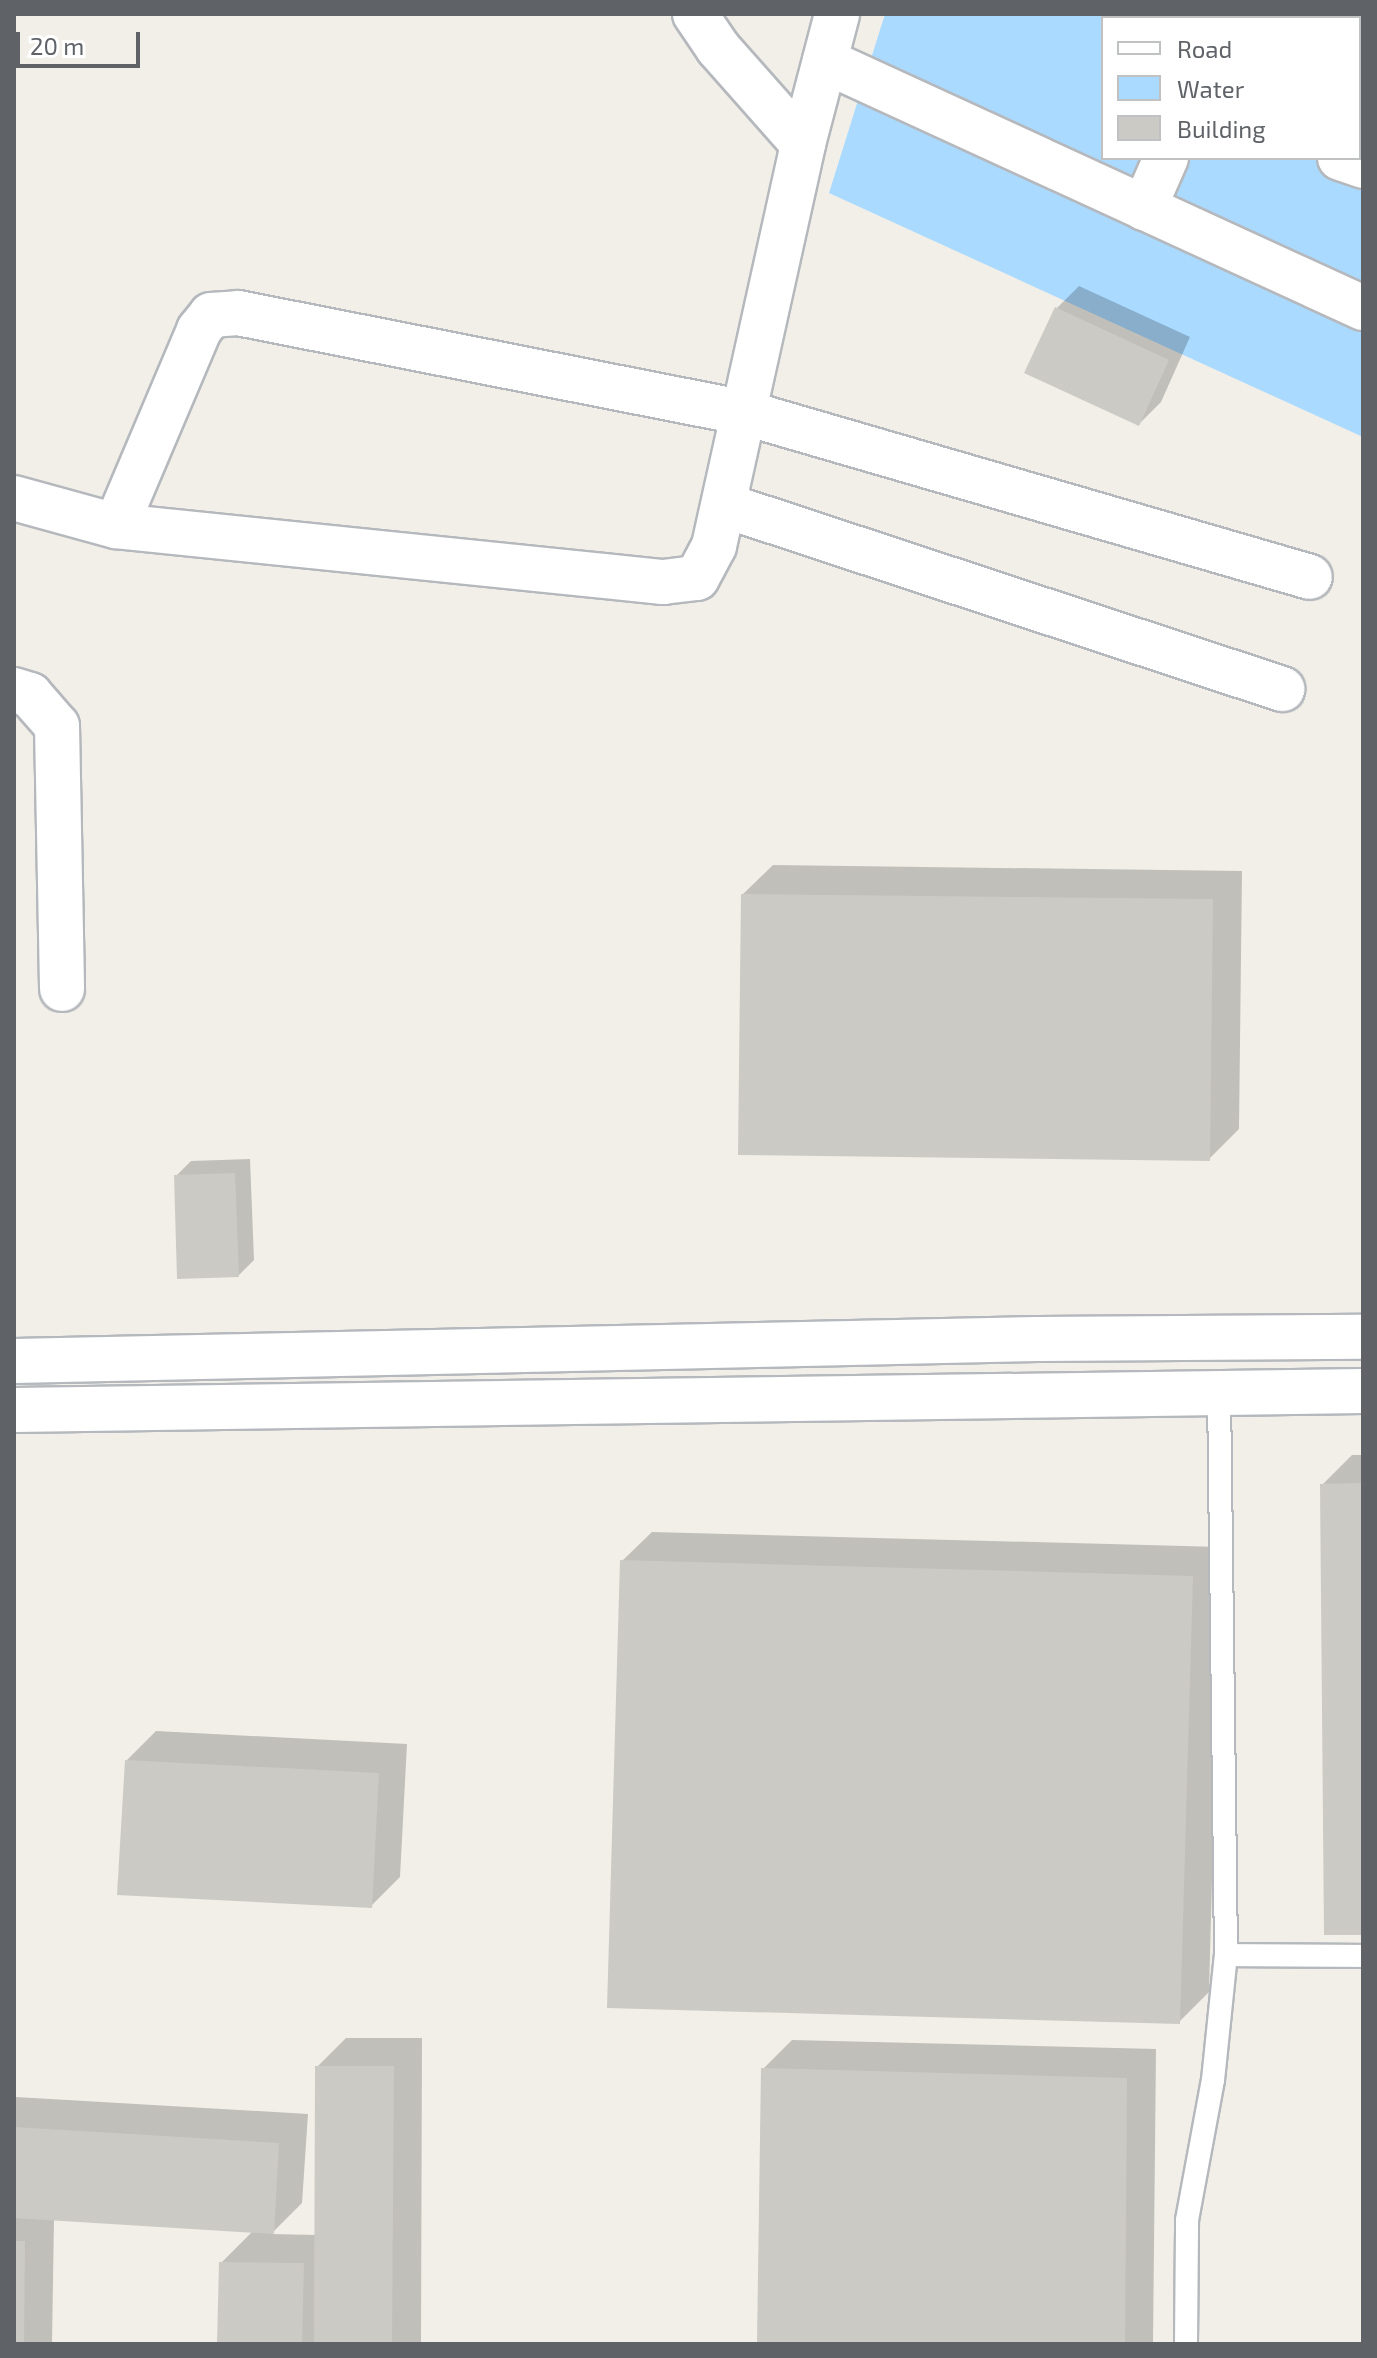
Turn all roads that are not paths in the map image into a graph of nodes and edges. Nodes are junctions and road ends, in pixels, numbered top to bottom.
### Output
1 (695, 14) edge
2 (837, 14) edge
3 (825, 61) junction
4 (803, 144) junction
5 (1165, 160) edge
6 (1144, 208) junction
7 (1363, 308) edge
8 (746, 413) junction
9 (14, 498) edge
10 (724, 505) junction
11 (116, 526) junction
12 (1310, 577) dead end
13 (1282, 689) dead end
14 (14, 690) edge
15 (62, 989) dead end
16 (1363, 1337) edge
17 (14, 1361) edge
18 (1219, 1391) junction
19 (1363, 1391) edge
20 (14, 1410) edge
21 (1226, 1955) junction
22 (1363, 1956) edge
23 (1186, 2344) edge

1 - 4 street
2 - 3 street
3 - 4 street
3 - 6 street
4 - 8 street
5 - 6 street
6 - 7 street
8 - 10 street
8 - 11 street
8 - 12 street
9 - 11 street
10 - 11 street
10 - 13 street
14 - 15 street
16 - 17 street
18 - 19 street
18 - 20 street
18 - 21 lane
21 - 22 lane
21 - 23 lane

